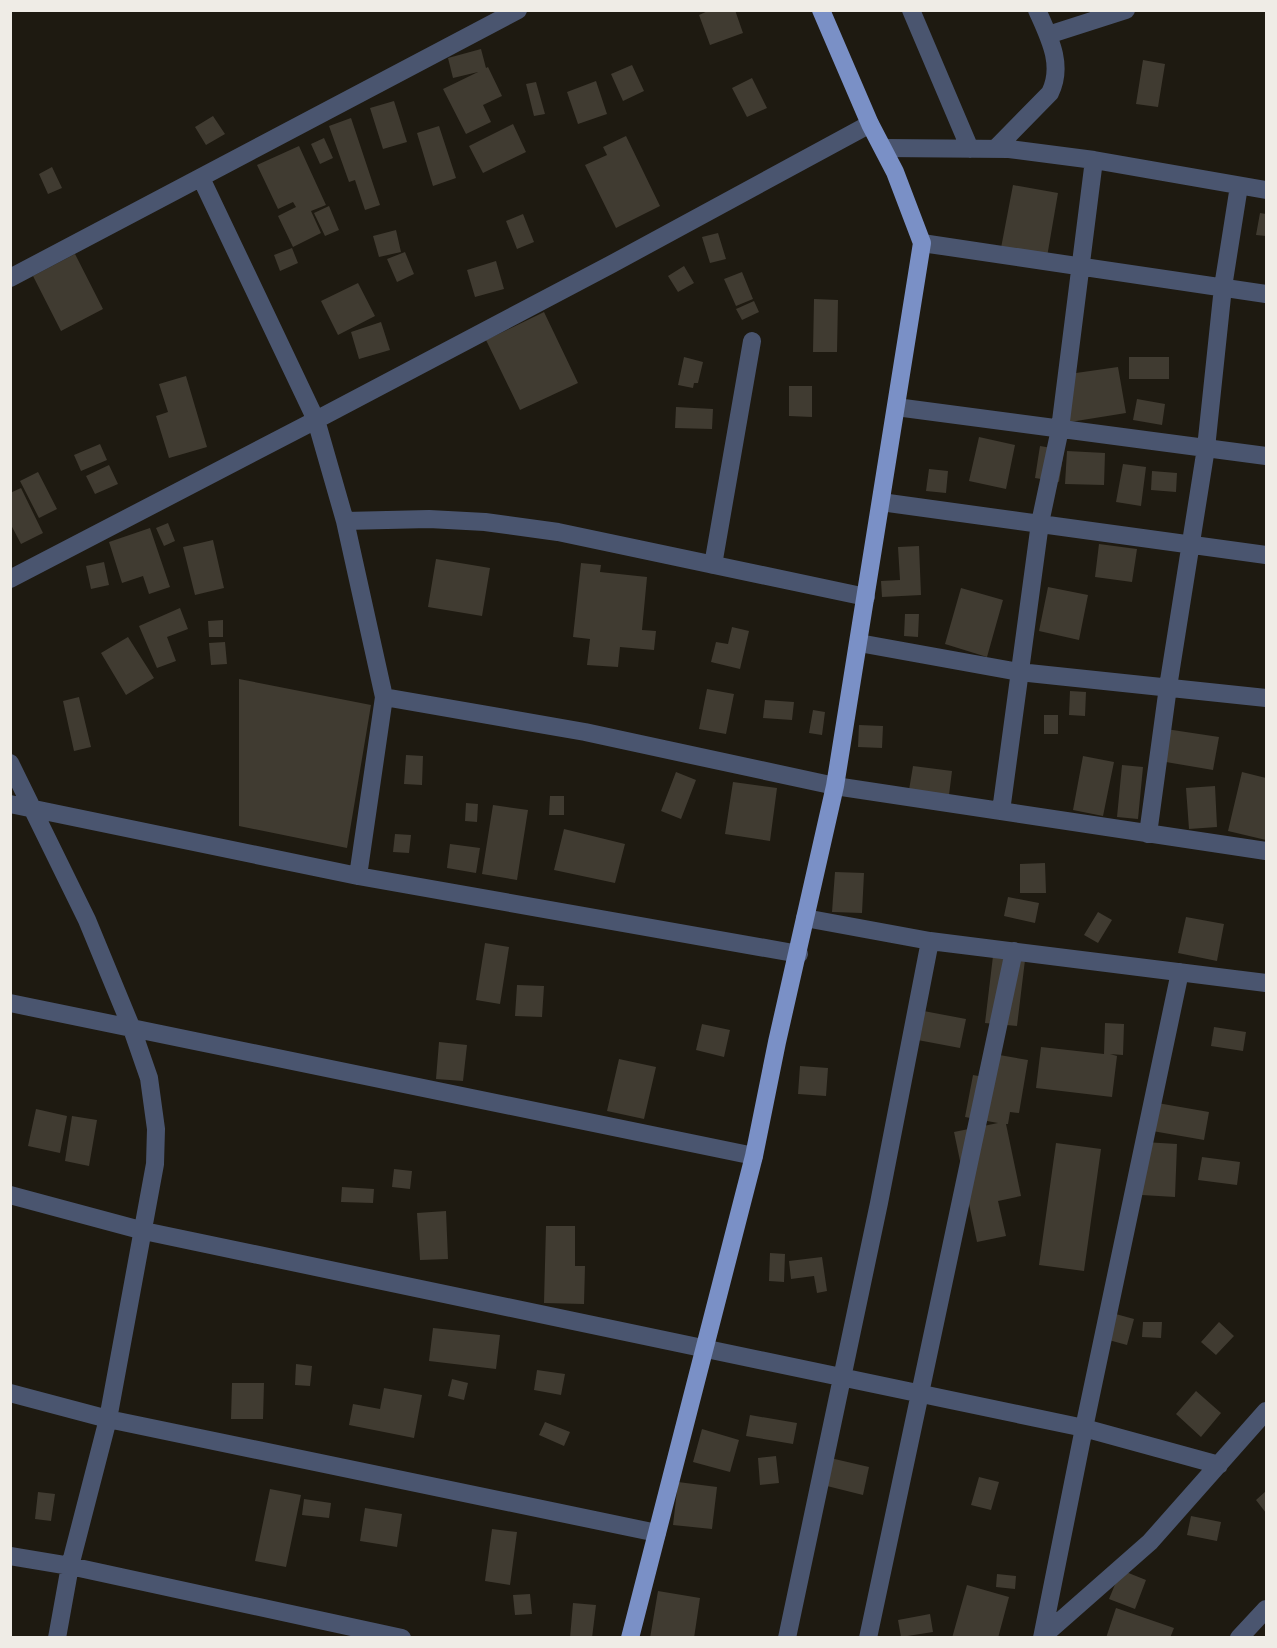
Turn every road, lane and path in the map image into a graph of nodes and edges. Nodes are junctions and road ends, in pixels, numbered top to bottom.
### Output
1 (518, 10) edge
2 (821, 10) edge
3 (911, 10) edge
4 (1037, 10) edge
5 (1126, 10) edge
6 (1048, 35) junction
7 (870, 124) junction
8 (883, 148) junction
9 (996, 148) junction
10 (970, 149) junction
11 (1094, 160) junction
12 (201, 178) junction
13 (1239, 186) junction
14 (1266, 190) edge
15 (922, 243) junction
16 (1080, 266) junction
17 (10, 278) edge
18 (1223, 288) junction
19 (1266, 294) edge
20 (752, 340) dead end
21 (896, 407) junction
22 (316, 420) junction
23 (1060, 429) junction
24 (1206, 448) junction
25 (1266, 456) edge
26 (881, 502) junction
27 (345, 521) junction
28 (1040, 523) junction
29 (1191, 546) junction
30 (1266, 555) edge
31 (712, 565) junction
32 (10, 579) edge
33 (866, 597) junction
34 (860, 643) junction
35 (1019, 672) junction
36 (1168, 687) junction
37 (384, 697) junction
38 (1266, 698) edge
39 (10, 763) edge
40 (836, 786) junction
41 (10, 804) edge
42 (34, 809) junction
43 (1001, 812) junction
44 (1148, 834) junction
45 (1266, 851) edge
46 (358, 876) junction
47 (806, 918) junction
48 (930, 941) junction
49 (1014, 951) junction
50 (799, 954) junction
51 (1180, 972) junction
52 (1266, 983) edge
53 (10, 1003) edge
54 (132, 1029) junction
55 (754, 1156) junction
56 (10, 1195) edge
57 (144, 1231) junction
58 (704, 1347) junction
59 (843, 1377) junction
60 (10, 1393) edge
61 (919, 1393) junction
62 (1266, 1407) edge
63 (108, 1419) junction
64 (1084, 1428) junction
65 (1219, 1465) junction
66 (657, 1533) junction
67 (10, 1556) edge
68 (70, 1566) junction
69 (1266, 1609) edge
70 (1042, 1637) edge
71 (57, 1638) edge
72 (402, 1638) edge
73 (630, 1638) edge
74 (787, 1638) edge
75 (868, 1638) edge
76 (1239, 1638) edge

1 - 12 street
2 - 7 main road
3 - 10 street
4 - 6 street
5 - 6 street
6 - 9 street
7 - 8 main road
7 - 22 street
8 - 10 street
8 - 15 main road
9 - 10 street
9 - 11 street
11 - 13 street
11 - 16 street
12 - 17 street
12 - 22 street
13 - 14 street
13 - 18 street
15 - 16 street
15 - 21 main road
16 - 18 street
16 - 23 street
18 - 19 street
18 - 24 street
20 - 31 street
21 - 23 street
21 - 26 main road
22 - 27 street
22 - 32 street
23 - 24 street
23 - 28 street
24 - 25 street
24 - 29 street
26 - 28 street
26 - 33 main road
27 - 31 street
27 - 37 street
28 - 29 street
28 - 35 street
29 - 30 street
29 - 36 street
31 - 33 street
33 - 34 main road
34 - 35 street
34 - 40 main road
35 - 36 street
35 - 43 street
36 - 38 street
36 - 44 street
37 - 40 street
37 - 46 street
39 - 42 street
40 - 43 street
40 - 47 main road
41 - 42 street
42 - 46 street
42 - 54 street
43 - 44 street
44 - 45 street
46 - 50 street
47 - 48 street
47 - 50 main road
48 - 49 street
48 - 59 street
49 - 51 street
49 - 61 street
50 - 55 main road
51 - 52 street
51 - 64 street
53 - 54 street
54 - 55 street
54 - 57 street
55 - 58 main road
56 - 57 street
57 - 58 street
57 - 63 street
58 - 59 street
58 - 66 main road
59 - 61 street
59 - 74 street
60 - 63 street
61 - 64 street
61 - 75 street
62 - 65 street
63 - 66 street
63 - 68 street
64 - 65 street
64 - 70 street
65 - 70 street
66 - 73 main road
67 - 68 street
68 - 71 street
68 - 72 street
69 - 76 street

